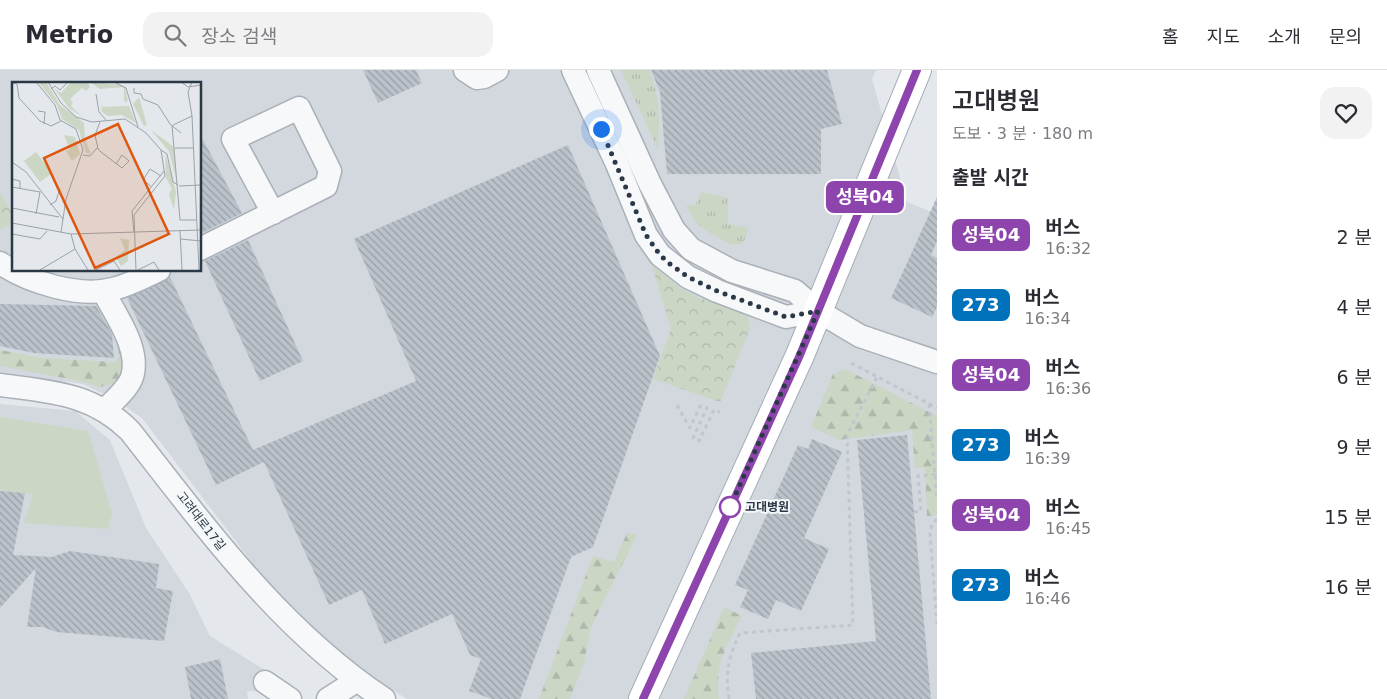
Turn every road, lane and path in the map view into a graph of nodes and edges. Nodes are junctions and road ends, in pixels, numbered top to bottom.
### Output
1 (465, 70) edge
2 (497, 70) edge
3 (598, 70) edge
4 (917, 70) edge
5 (573, 72) edge
6 (273, 213) junction
7 (201, 249) edge
8 (0, 262) edge
9 (12, 269) edge
10 (16, 271) edge
11 (157, 271) edge
12 (103, 290) junction
13 (818, 311) junction
14 (937, 362) edge
15 (851, 363) dead end
16 (877, 377) junction
17 (0, 386) edge
18 (929, 404) junction
19 (678, 405) dead end
20 (937, 408) edge
21 (105, 410) junction
22 (720, 412) dead end
23 (936, 474) edge
24 (937, 499) edge
25 (914, 512) dead end
26 (937, 519) edge
27 (937, 624) edge
28 (356, 681) junction
29 (264, 682) dead end
30 (290, 699) edge
31 (328, 699) edge
32 (384, 699) edge
33 (643, 699) edge
34 (729, 699) edge

1 - 2 street
3 - 13 street
4 - 13 main road
5 - 13 street
6 - 6 street
6 - 7 street
8 - 9 street
10 - 12 street
11 - 12 street
12 - 21 street
13 - 14 street
13 - 33 main road
15 - 16 path
16 - 18 path
16 - 34 path
17 - 21 street, 고려대로17길
18 - 20 path
18 - 23 path
19 - 22 path
21 - 28 street, 고려대로17길
23 - 24 path
23 - 25 path
26 - 27 path
28 - 31 street
28 - 32 street, 고려대로17길
29 - 30 street

